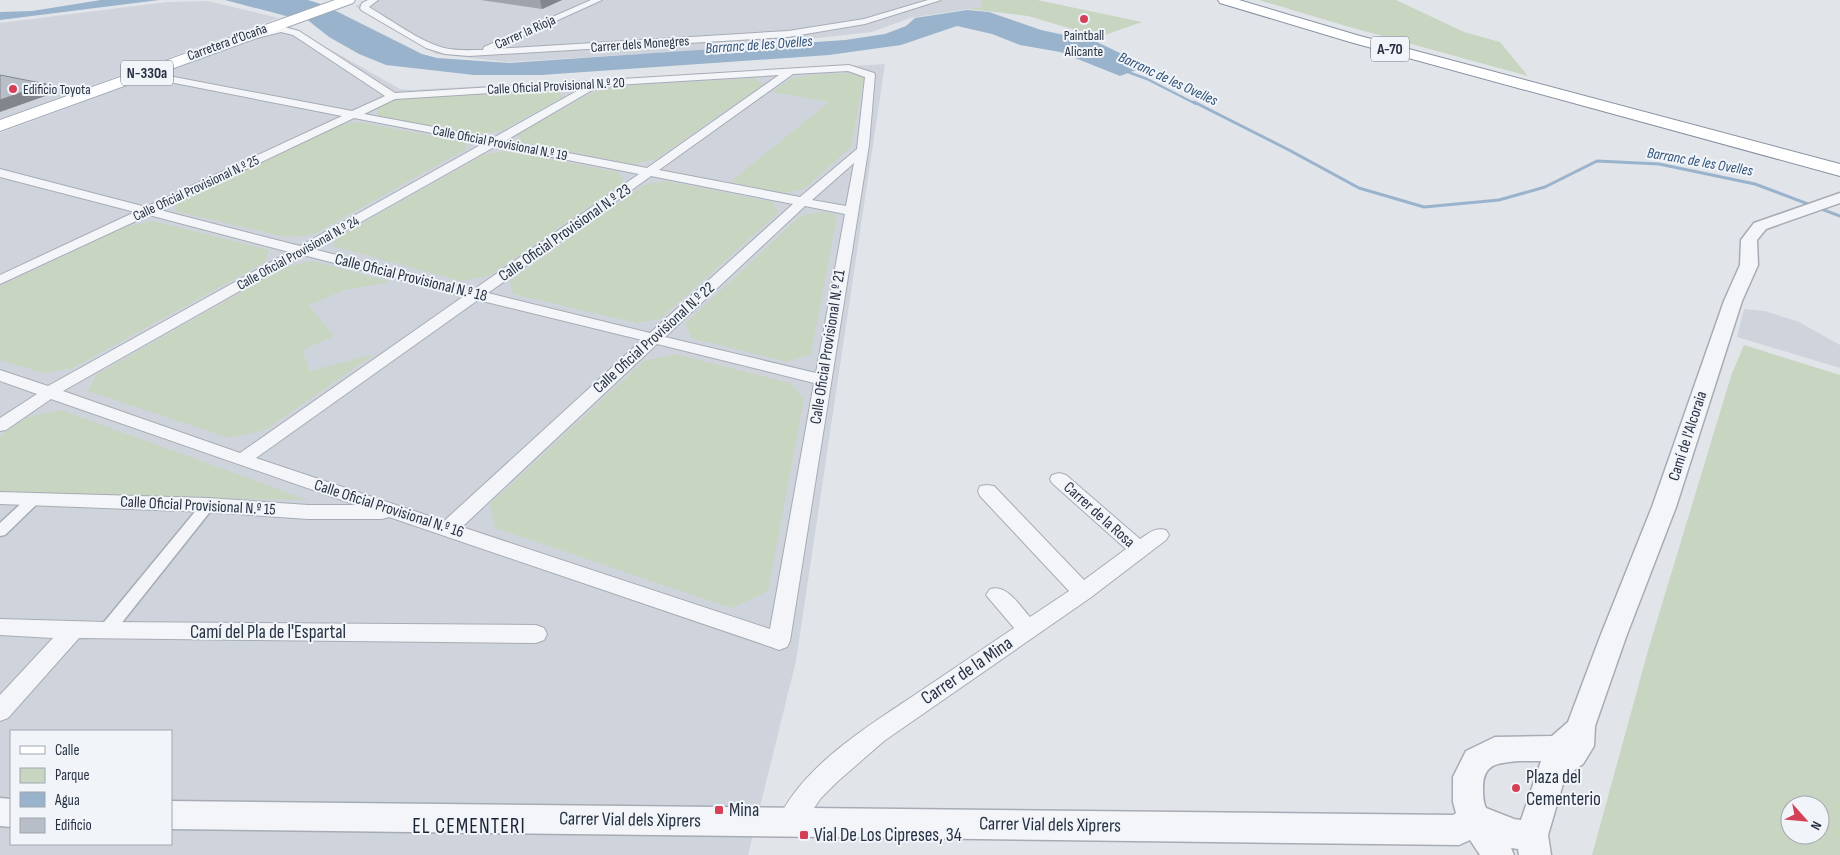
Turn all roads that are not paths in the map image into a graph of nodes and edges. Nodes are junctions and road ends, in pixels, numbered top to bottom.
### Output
1 (355, 0) edge
2 (374, 0) edge
3 (598, 0) edge
4 (917, 0) edge
5 (1225, 0) edge
6 (1239, 0) edge
7 (341, 1) edge
8 (935, 1) edge
9 (289, 22) junction
10 (480, 53) junction
11 (849, 68) joint
12 (789, 73) junction
13 (148, 76) junction
14 (599, 84) junction
15 (1557, 92) junction
16 (393, 96) junction
17 (352, 115) junction
18 (0, 126) edge
19 (494, 142) junction
20 (862, 150) junction
21 (1839, 167) edge
22 (651, 172) junction
23 (0, 173) edge
24 (1836, 200) edge
25 (802, 202) junction
26 (149, 210) junction
27 (851, 212) junction
28 (303, 250) junction
29 (0, 280) edge
30 (476, 295) junction
31 (654, 338) junction
32 (0, 375) edge
33 (823, 380) junction
34 (50, 392) junction
35 (0, 426) edge
36 (242, 460) junction
37 (1059, 479) dead end
38 (987, 491) dead end
39 (0, 498) edge
40 (33, 500) junction
41 (208, 505) junction
42 (396, 512) junction
43 (447, 529) junction
44 (0, 532) edge
45 (1159, 535) dead end
46 (1139, 550) junction
47 (1083, 592) junction
48 (997, 596) dead end
49 (0, 627) edge
50 (1028, 629) junction
51 (73, 630) junction
52 (106, 631) junction
53 (536, 634) dead end
54 (779, 641) joint
55 (0, 711) edge
56 (1581, 726) junction
57 (1519, 748) junction
58 (1552, 769) junction
59 (172, 814) edge
60 (1474, 818) junction
61 (790, 822) junction
62 (1534, 845) edge
63 (1498, 855) edge

1 - 7 street, Carretera d'Ocaña
2 - 10 street, Carrer dels Monegres
3 - 10 street, Carrer la Rioja
4 - 8 street
5 - 15 main road, A-70
6 - 15 main road, A-70
7 - 9 main road, Carretera d'Ocaña / N-330a
8 - 10 street, Carrer dels Monegres
9 - 13 street, Carretera d'Ocaña
9 - 16 street
9 - 18 main road, Carretera d'Ocaña / N-330a
11 - 12 street, Calle Oficial Provisional N.º 20
11 - 20 street, Calle Oficial Provisional N.º 21
12 - 14 street, Calle Oficial Provisional N.º 20
12 - 22 street, Calle Oficial Provisional N.º 23
13 - 17 street, Calle Oficial Provisional N.º 19
13 - 18 street, Carretera d'Ocaña
14 - 16 street, Calle Oficial Provisional N.º 20
14 - 19 street, Calle Oficial Provisional N.º 24
15 - 21 main road, A-70
16 - 17 street, Calle Oficial Provisional N.º 25
17 - 19 street, Calle Oficial Provisional N.º 19
17 - 26 street, Calle Oficial Provisional N.º 25
19 - 22 street, Calle Oficial Provisional N.º 19
19 - 28 street, Calle Oficial Provisional N.º 24
20 - 25 street, Calle Oficial Provisional N.º 22
20 - 27 street, Calle Oficial Provisional N.º 21
22 - 25 street, Calle Oficial Provisional N.º 19
22 - 30 street, Calle Oficial Provisional N.º 23
23 - 26 street, Calle Oficial Provisional N.º 18
24 - 56 street, Camí de l'Alcoraia
25 - 27 street, Calle Oficial Provisional N.º 19
25 - 31 street, Calle Oficial Provisional N.º 22
26 - 28 street, Calle Oficial Provisional N.º 18
26 - 29 street, Calle Oficial Provisional N.º 25
27 - 33 street, Calle Oficial Provisional N.º 21
28 - 30 street, Calle Oficial Provisional N.º 18
28 - 34 street, Calle Oficial Provisional N.º 24
30 - 31 street, Calle Oficial Provisional N.º 18
30 - 36 street, Calle Oficial Provisional N.º 23
31 - 33 street, Calle Oficial Provisional N.º 18
31 - 43 street, Calle Oficial Provisional N.º 22
32 - 34 street, Calle Oficial Provisional N.º 16
33 - 54 street, Calle Oficial Provisional N.º 21
34 - 35 street, Calle Oficial Provisional N.º 24
34 - 36 street, Calle Oficial Provisional N.º 16
36 - 42 street, Calle Oficial Provisional N.º 16
37 - 46 street, Carrer de la Rosa
38 - 47 street
39 - 40 street, Calle Oficial Provisional N.º 15
40 - 41 street, Calle Oficial Provisional N.º 15
40 - 44 street
41 - 42 street, Calle Oficial Provisional N.º 15
41 - 52 street
42 - 43 street, Calle Oficial Provisional N.º 16
43 - 54 street, Calle Oficial Provisional N.º 16
45 - 46 street, Carrer de la Mina
46 - 47 street, Carrer de la Mina
47 - 50 street, Carrer de la Mina
48 - 50 street
49 - 51 street, Camí del Pla de l'Espartal
50 - 61 street, Carrer de la Mina
51 - 52 street, Camí del Pla de l'Espartal
51 - 55 street
52 - 53 street, Camí del Pla de l'Espartal
56 - 57 street
56 - 58 street, Camí de l'Alcoraia
57 - 58 street
57 - 60 street
58 - 62 street
59 - 61 street, Carrer Vial dels Xiprers
60 - 61 street, Carrer Vial dels Xiprers
60 - 62 street
60 - 63 street

